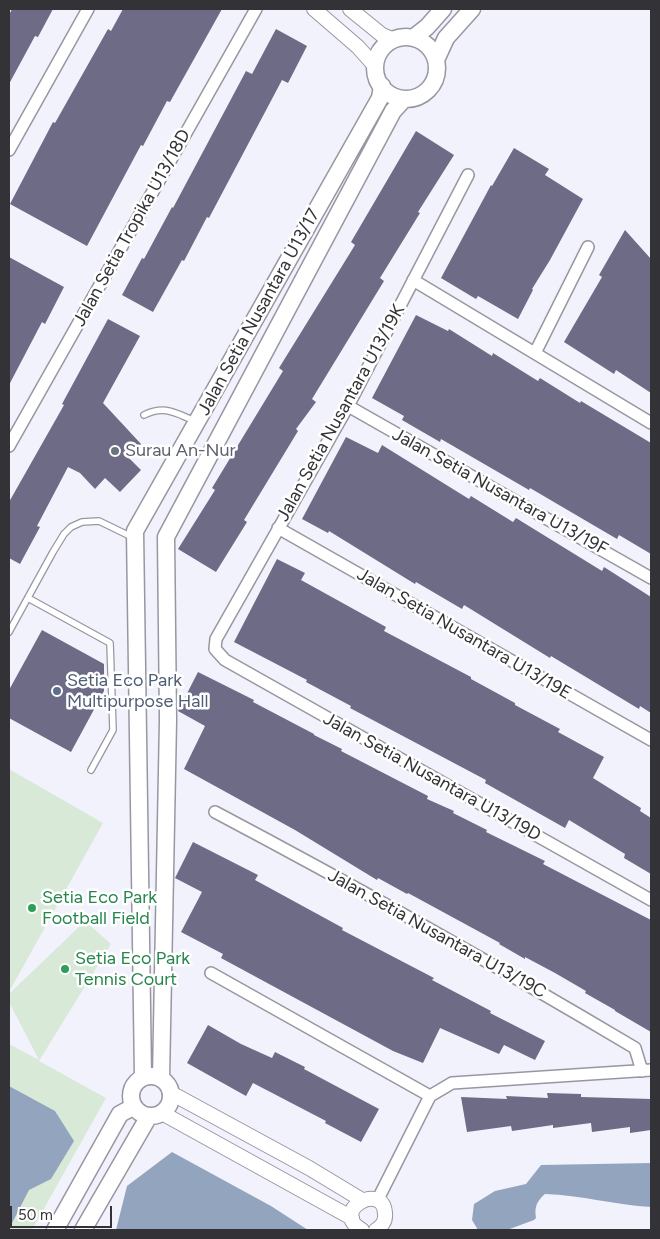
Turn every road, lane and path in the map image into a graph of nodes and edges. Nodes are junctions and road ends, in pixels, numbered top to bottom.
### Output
1 (88, 9) edge
2 (256, 9) edge
3 (314, 9) edge
4 (350, 9) edge
5 (443, 9) edge
6 (472, 9) edge
7 (413, 38) junction
8 (394, 40) junction
9 (436, 60) junction
10 (376, 66) junction
11 (382, 86) junction
12 (404, 99) junction
13 (9, 150) edge
14 (468, 175) dead end
15 (588, 247) dead end
16 (412, 280) junction
17 (535, 353) junction
18 (348, 406) junction
19 (144, 415) dead end
20 (197, 422) junction
21 (651, 423) edge
22 (9, 446) edge
23 (278, 528) junction
24 (135, 538) junction
25 (651, 578) edge
26 (28, 598) junction
27 (9, 632) edge
28 (215, 649) joint
29 (651, 740) edge
30 (91, 770) dead end
31 (215, 812) dead end
32 (651, 900) edge
33 (212, 973) dead end
34 (647, 1070) edge
35 (143, 1077) junction
36 (160, 1078) junction
37 (171, 1093) junction
38 (430, 1096) junction
39 (134, 1107) junction
40 (155, 1115) junction
41 (362, 1200) junction
42 (377, 1201) junction
43 (352, 1218) junction
44 (383, 1228) edge
45 (55, 1230) edge
46 (83, 1230) edge
47 (361, 1230) edge

1 - 13 street
2 - 22 street, Jalan Setia Tropika U13/18D
3 - 10 street
4 - 8 street
5 - 7 main road
6 - 9 main road
7 - 8 main road
7 - 9 main road
8 - 10 main road
9 - 12 main road
10 - 11 main road
11 - 12 main road
11 - 20 main road, Jalan Setia Nusantara U13/17
12 - 36 main road, Jalan Setia Nusantara U13/17
14 - 16 street, Jalan Setia Nusantara U13/19K
15 - 17 street
16 - 17 street
16 - 18 street, Jalan Setia Nusantara U13/19K
17 - 21 street
18 - 23 street, Jalan Setia Nusantara U13/19K
18 - 25 street, Jalan Setia Nusantara U13/19F
19 - 20 lane
20 - 24 main road, Jalan Setia Nusantara U13/17
23 - 28 street, Jalan Setia Nusantara U13/19K
23 - 29 street, Jalan Setia Nusantara U13/19E
24 - 26 lane
24 - 35 main road, Jalan Setia Nusantara U13/17
26 - 27 lane
26 - 30 lane
28 - 32 street, Jalan Setia Nusantara U13/19D
31 - 34 street, Jalan Setia Nusantara U13/19C
33 - 38 street
34 - 38 street
35 - 36 main road
35 - 39 main road
36 - 37 main road
37 - 40 main road
37 - 41 street
38 - 42 street
39 - 40 main road
39 - 45 main road
40 - 43 street
40 - 46 main road
41 - 42 street
41 - 43 street
42 - 44 street
43 - 47 street

